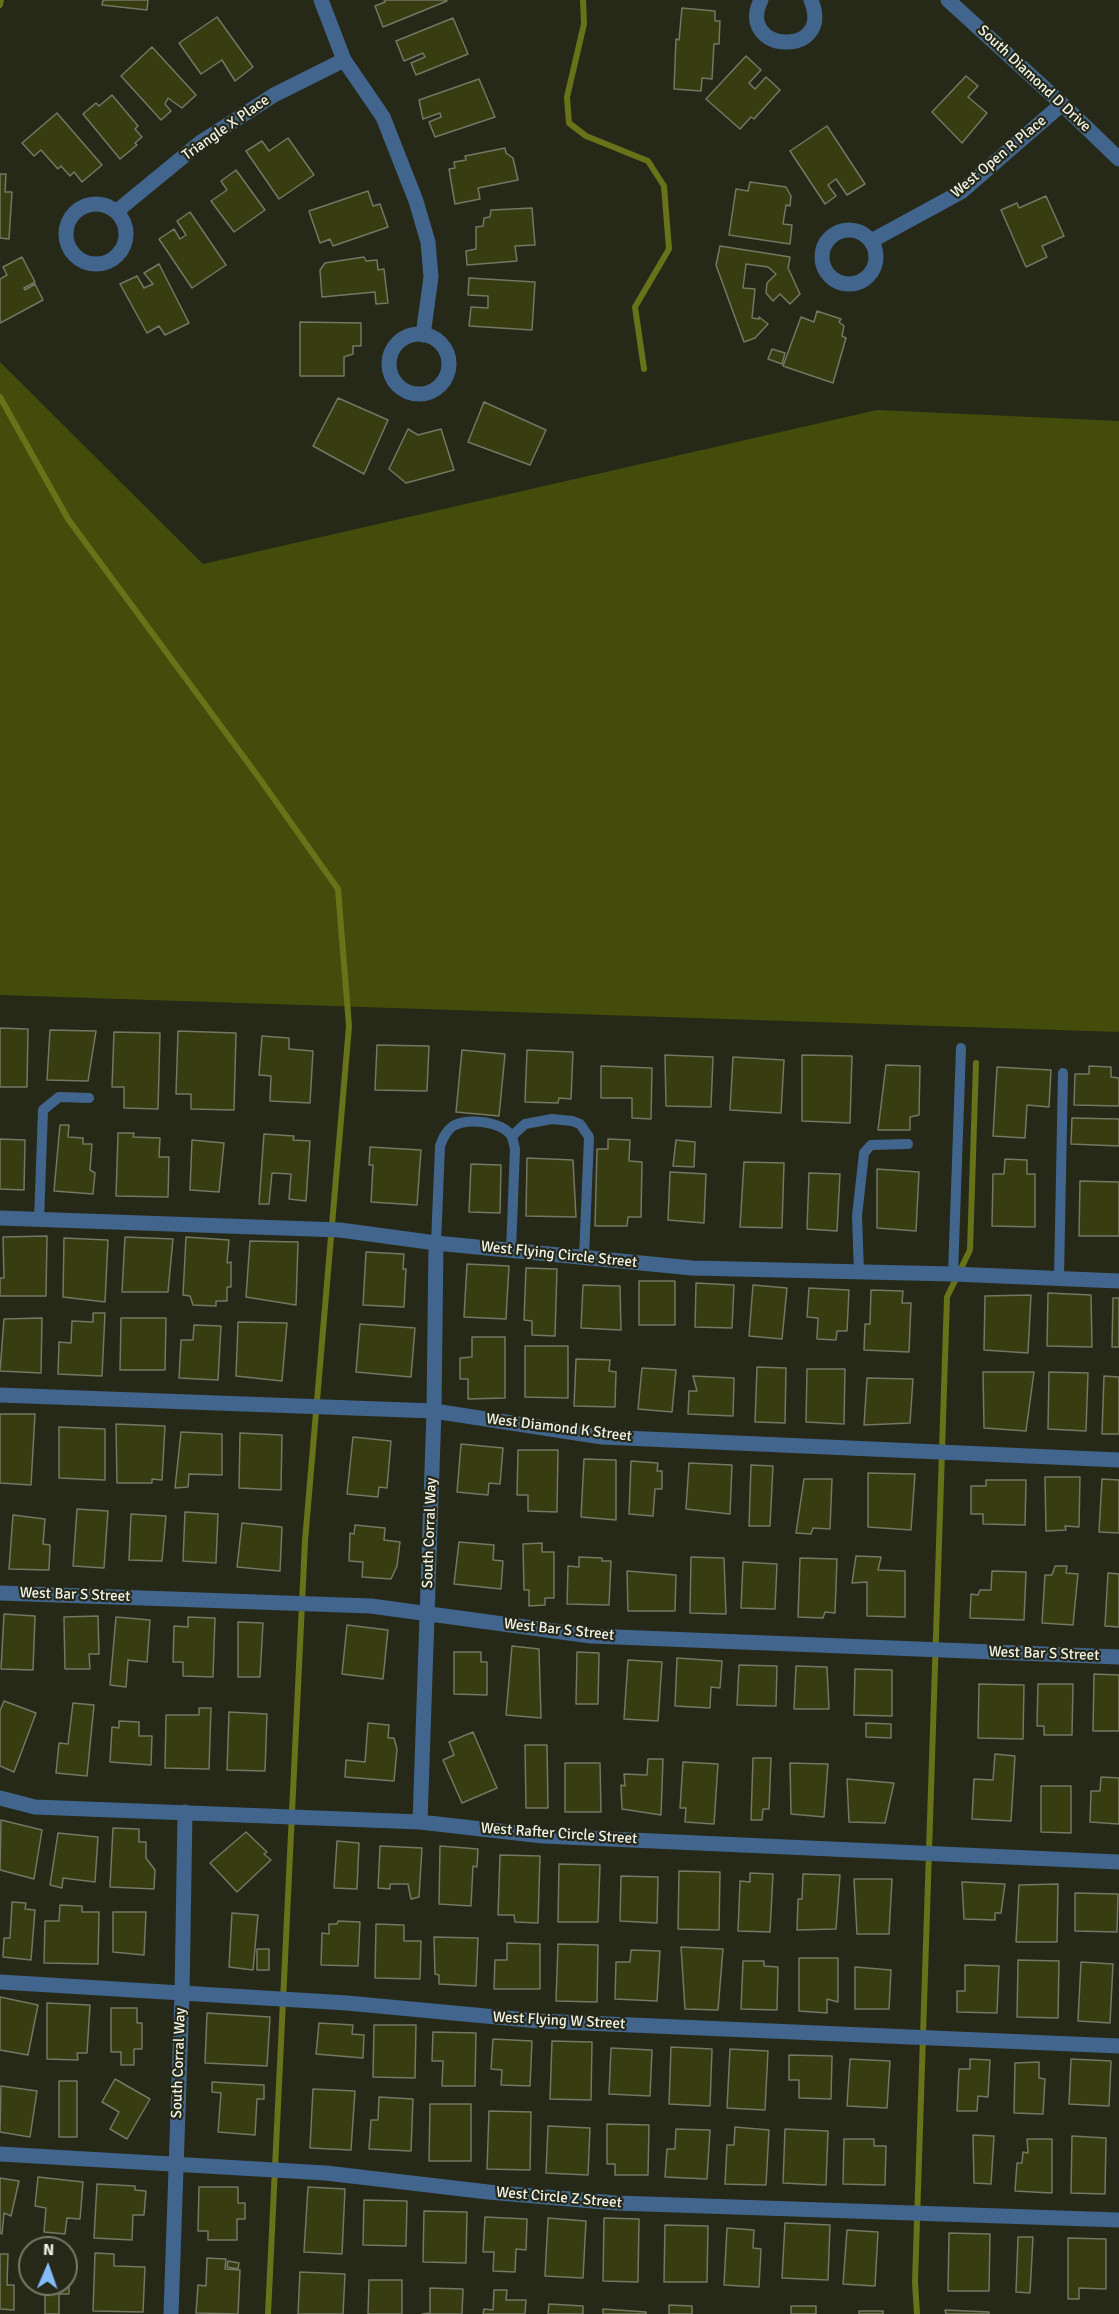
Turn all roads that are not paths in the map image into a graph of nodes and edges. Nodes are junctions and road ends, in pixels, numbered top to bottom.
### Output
1 (321, 0) edge
2 (761, 0) edge
3 (811, 0) edge
4 (948, 0) edge
5 (344, 60) junction
6 (1062, 104) junction
7 (1119, 159) edge
8 (117, 211) junction
9 (871, 241) dead end
10 (423, 335) dead end
11 (961, 1048) dead end
12 (1063, 1073) dead end
13 (88, 1098) dead end
14 (512, 1136) junction
15 (908, 1144) dead end
16 (0, 1218) edge
17 (39, 1220) junction
18 (436, 1243) junction
19 (511, 1250) junction
20 (584, 1257) junction
21 (859, 1272) junction
22 (953, 1274) junction
23 (1059, 1278) junction
24 (1119, 1281) edge
25 (0, 1395) edge
26 (434, 1411) junction
27 (1119, 1460) edge
28 (0, 1593) edge
29 (428, 1614) junction
30 (1119, 1657) edge
31 (0, 1798) edge
32 (185, 1812) junction
33 (420, 1822) junction
34 (1119, 1862) edge
35 (0, 1982) edge
36 (182, 1995) junction
37 (1119, 2046) edge
38 (0, 2154) edge
39 (175, 2165) junction
40 (1119, 2220) edge
41 (171, 2314) edge

1 - 5 street
2 - 3 street
4 - 6 street, South Diamond D Drive
5 - 8 street, Triangle X Place
5 - 10 street
6 - 7 street, South Diamond D Drive
6 - 9 street, West Open R Place
8 - 8 street
11 - 22 lane
12 - 23 lane
13 - 17 lane
14 - 18 lane
14 - 19 lane
14 - 20 lane
15 - 21 lane
16 - 17 street, West Flying Circle Street
17 - 18 street, West Flying Circle Street
18 - 19 street, West Flying Circle Street
18 - 26 street, South Corral Way
19 - 20 street, West Flying Circle Street
20 - 21 street, West Flying Circle Street
21 - 22 street, West Flying Circle Street
22 - 23 street, West Flying Circle Street
23 - 24 street, West Flying Circle Street
25 - 26 street, West Diamond K Street
26 - 27 street, West Diamond K Street
26 - 29 street, South Corral Way
28 - 29 street, West Bar S Street
29 - 30 street, West Bar S Street
29 - 33 street, South Corral Way
31 - 32 street, West Rafter Circle Street
32 - 33 street, West Rafter Circle Street
32 - 36 street, South Corral Way
33 - 34 street, West Rafter Circle Street
35 - 36 street, West Flying W Street
36 - 37 street, West Flying W Street
36 - 39 street, South Corral Way
38 - 39 street, West Circle Z Street
39 - 40 street, West Circle Z Street
39 - 41 street, South Corral Way

